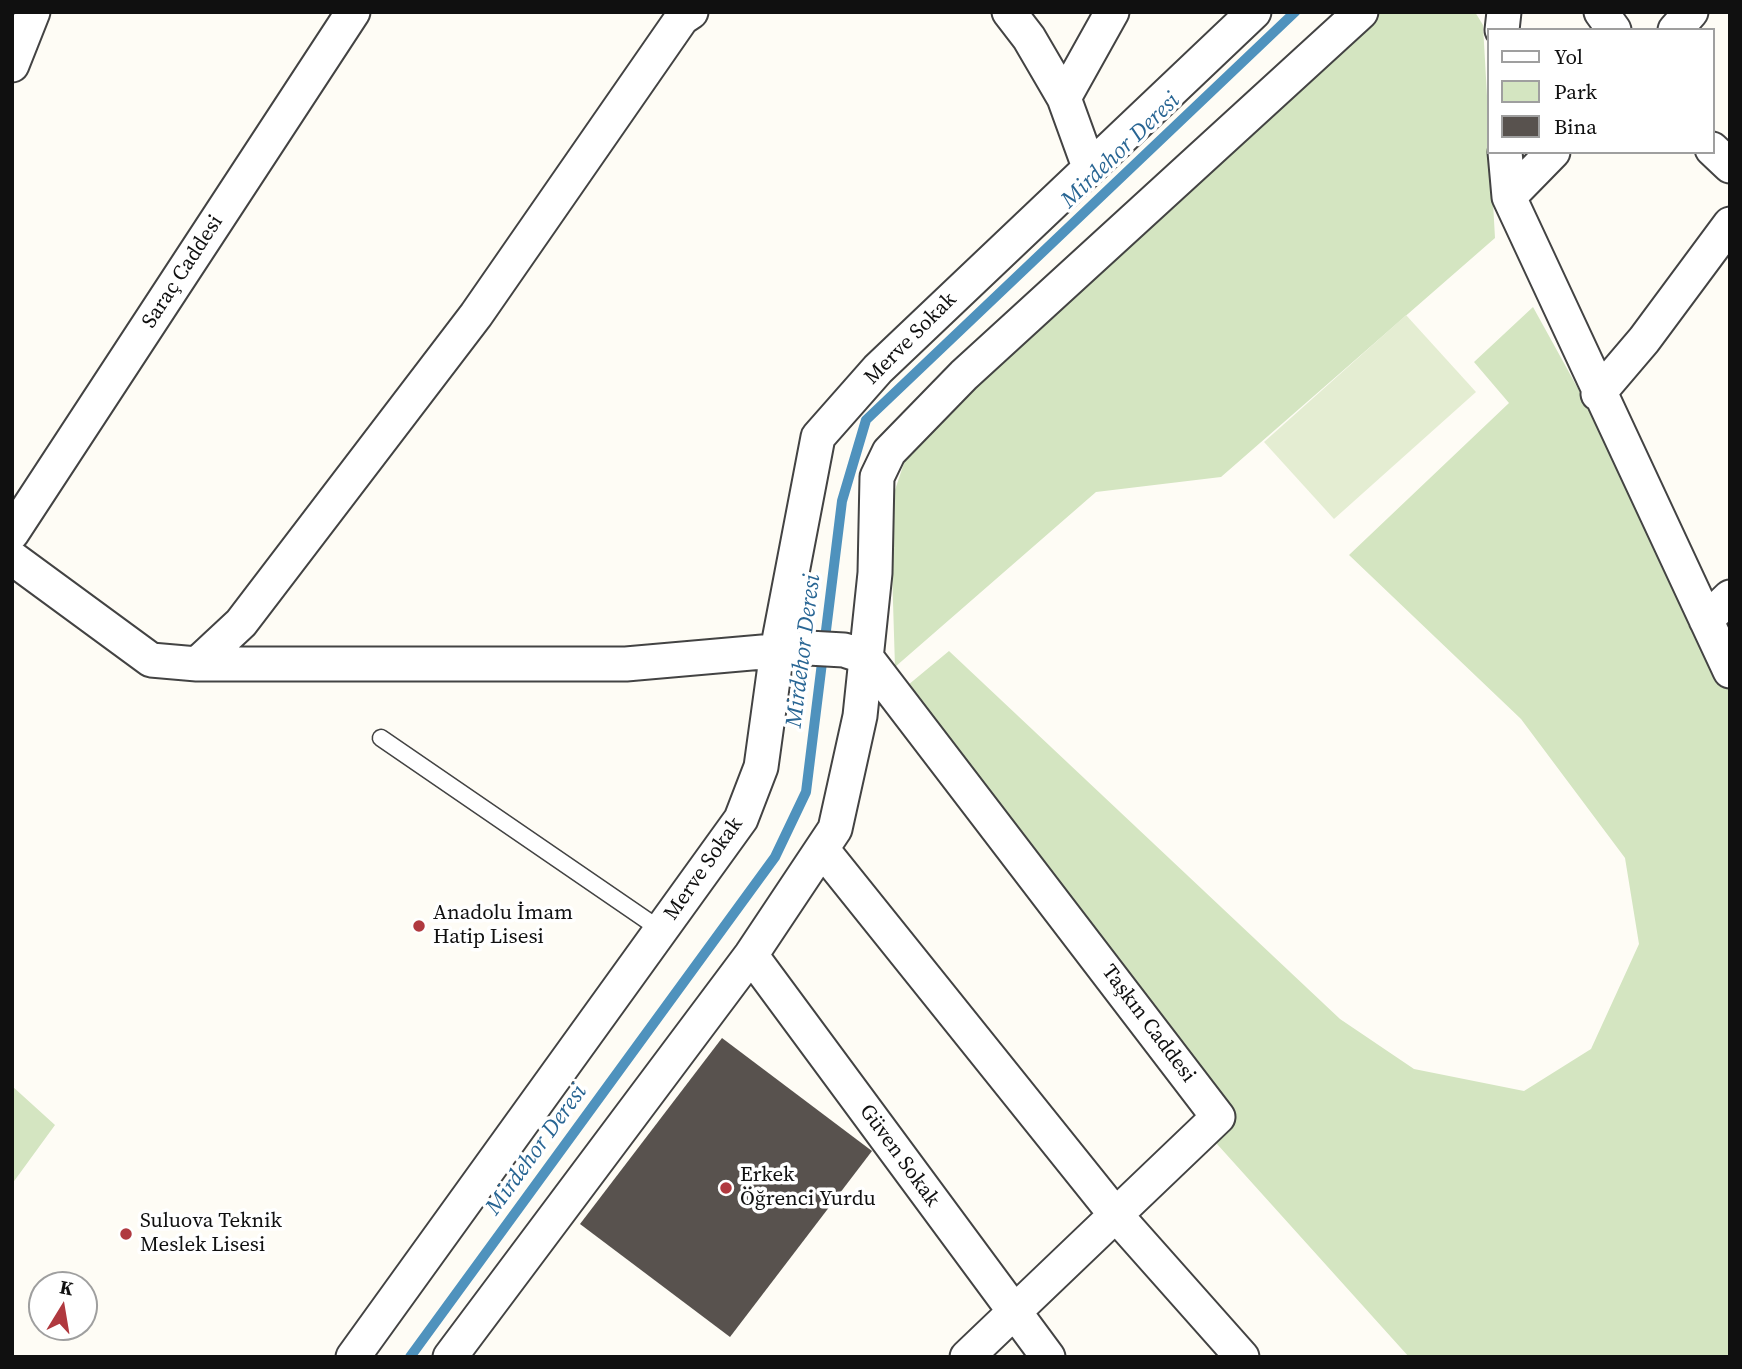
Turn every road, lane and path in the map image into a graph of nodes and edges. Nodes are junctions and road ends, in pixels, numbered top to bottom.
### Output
1 (33, 12) edge
2 (353, 12) edge
3 (1009, 12) edge
4 (1112, 12) edge
5 (1254, 12) edge
6 (1361, 12) edge
7 (1601, 12) edge
8 (1692, 12) edge
9 (682, 14) edge
10 (1613, 28) edge
11 (1677, 28) edge
12 (12, 65) edge
13 (1063, 98) junction
14 (1714, 151) edge
15 (1506, 154) edge
16 (1551, 154) edge
17 (1730, 166) edge
18 (1090, 167) junction
19 (1508, 197) junction
20 (1730, 225) edge
21 (1598, 394) junction
22 (12, 533) edge
23 (12, 558) edge
24 (1730, 597) edge
25 (1706, 620) junction
26 (793, 650) junction
27 (855, 653) junction
28 (197, 664) junction
29 (1730, 671) edge
30 (381, 738) dead end
31 (822, 849) junction
32 (661, 930) junction
33 (751, 955) junction
34 (1115, 1214) junction
35 (1013, 1310) junction
36 (353, 1357) edge
37 (450, 1357) edge
38 (967, 1357) edge
39 (1048, 1357) edge
40 (1242, 1357) edge

1 - 12 street
2 - 22 street, Saraç Caddesi
3 - 13 street
4 - 13 street
5 - 18 street, Merve Sokak
6 - 27 street
7 - 10 street
8 - 11 street
9 - 28 street
13 - 18 street
14 - 17 street
15 - 19 street
16 - 19 street
18 - 26 street, Merve Sokak
19 - 21 street
20 - 21 street
21 - 25 street
23 - 28 street
24 - 25 street
25 - 29 street
26 - 27 street
26 - 28 street
26 - 32 street, Merve Sokak
27 - 31 street
27 - 34 street, Taşkın Caddesi
30 - 32 lane
31 - 33 street
31 - 34 street
32 - 36 street, Merve Sokak
33 - 35 street, Güven Sokak
33 - 37 street
34 - 35 street, Taşkın Caddesi
34 - 40 street
35 - 38 street, Taşkın Caddesi
35 - 39 street, Güven Sokak

